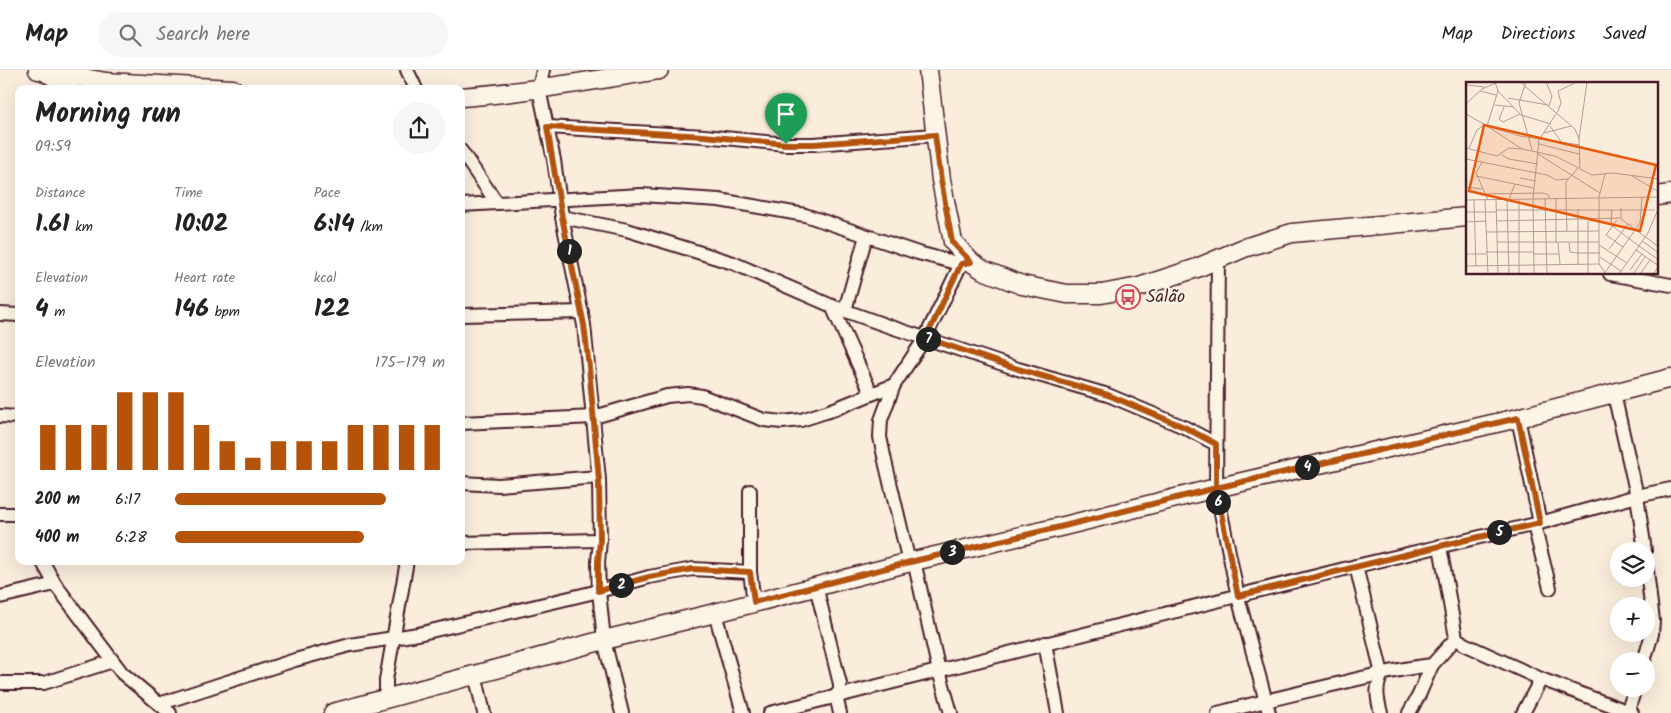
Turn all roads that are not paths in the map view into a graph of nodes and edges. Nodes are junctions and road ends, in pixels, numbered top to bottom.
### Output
1 (33, 70) edge
2 (38, 70) edge
3 (407, 70) edge
4 (544, 70) edge
5 (659, 70) edge
6 (928, 70) edge
7 (65, 85) edge
8 (160, 85) edge
9 (414, 85) edge
10 (539, 90) junction
11 (465, 97) edge
12 (547, 127) junction
13 (935, 135) junction
14 (465, 157) edge
15 (1671, 194) edge
16 (1658, 196) edge
17 (560, 198) junction
18 (497, 203) junction
19 (465, 205) edge
20 (562, 217) junction
21 (1466, 217) edge
22 (866, 236) junction
23 (1218, 259) junction
24 (966, 263) junction
25 (1616, 275) edge
26 (1671, 285) edge
27 (832, 306) junction
28 (845, 310) junction
29 (582, 312) junction
30 (0, 314) edge
31 (15, 315) edge
32 (465, 315) edge
33 (926, 338) junction
34 (1671, 378) edge
35 (894, 385) junction
36 (871, 393) junction
37 (1614, 394) junction
38 (0, 416) edge
39 (15, 416) edge
40 (594, 417) junction
41 (1518, 418) junction
42 (465, 423) edge
43 (1216, 444) junction
44 (598, 477) junction
45 (465, 483) edge
46 (1216, 488) junction
47 (1671, 489) edge
48 (750, 491) dead end
49 (1637, 496) junction
50 (0, 514) edge
51 (15, 515) edge
52 (1537, 524) junction
53 (600, 540) junction
54 (1644, 542) edge
55 (465, 543) edge
56 (1440, 546) junction
57 (912, 562) junction
58 (44, 565) edge
59 (406, 565) edge
60 (1356, 566) junction
61 (750, 572) junction
62 (55, 584) junction
63 (816, 586) junction
64 (1648, 587) edge
65 (1550, 588) dead end
66 (598, 591) junction
67 (1238, 596) junction
68 (0, 597) edge
69 (754, 602) junction
70 (715, 613) junction
71 (1456, 638) junction
72 (394, 639) junction
73 (604, 640) junction
74 (1045, 643) junction
75 (1647, 652) edge
76 (113, 662) junction
77 (1432, 665) junction
78 (939, 671) junction
79 (475, 674) junction
80 (1382, 674) junction
81 (1541, 679) junction
82 (0, 683) edge
83 (836, 696) junction
84 (1633, 697) edge
85 (386, 698) junction
86 (1266, 700) junction
87 (160, 704) junction
88 (370, 708) edge
89 (1629, 712) edge
90 (170, 713) edge
91 (334, 713) edge
92 (484, 713) edge
93 (622, 713) edge
94 (743, 713) edge
95 (770, 713) edge
96 (840, 713) edge
97 (950, 713) edge
98 (1058, 713) edge
99 (1218, 713) edge
100 (1269, 713) edge
101 (1381, 713) edge
102 (1409, 713) edge
103 (1524, 713) edge

1 - 7 street
2 - 8 street
3 - 9 street
4 - 10 street
5 - 10 street
6 - 13 street
10 - 11 street
10 - 12 street
12 - 13 street
12 - 17 street
13 - 24 street
14 - 18 street
15 - 16 street
17 - 18 street
17 - 20 street
17 - 22 street
18 - 19 street
20 - 27 street
20 - 29 street
21 - 23 street
22 - 24 street
22 - 28 street
23 - 24 street
23 - 43 street
24 - 33 street
25 - 26 street
27 - 28 street
27 - 36 street
28 - 33 street
29 - 32 street
29 - 40 street
30 - 31 street
33 - 35 street
33 - 43 street
34 - 37 street
35 - 36 street
35 - 57 street
36 - 40 street
37 - 41 street
37 - 49 street
38 - 39 street
40 - 42 street
40 - 44 street
41 - 46 street
41 - 52 street
43 - 46 street
44 - 45 street
44 - 53 street
46 - 57 street
46 - 67 street
47 - 49 street
48 - 61 street
49 - 52 street
49 - 54 street
50 - 51 street
52 - 56 street
52 - 65 street
53 - 55 street
53 - 66 street
56 - 60 street
56 - 71 street
57 - 63 street
57 - 78 street
58 - 62 street
59 - 72 street
60 - 67 street
60 - 80 street
61 - 66 street
61 - 69 street
62 - 68 street
62 - 76 street
63 - 69 street
63 - 83 street
64 - 75 street
66 - 72 street
66 - 73 street
67 - 74 street
67 - 86 street
69 - 70 street
70 - 73 street
70 - 94 street
71 - 77 street
71 - 81 street
72 - 85 street
72 - 87 street
73 - 79 street
73 - 93 street
74 - 78 street
74 - 98 street
76 - 82 street
76 - 87 street
77 - 80 street
77 - 102 street
78 - 83 street
78 - 97 street
79 - 85 street
79 - 92 street
80 - 86 street
80 - 101 street
81 - 89 street
81 - 103 street
83 - 95 street
83 - 96 street
84 - 89 street
85 - 88 street
86 - 99 street
86 - 100 street
87 - 90 street
88 - 91 street

